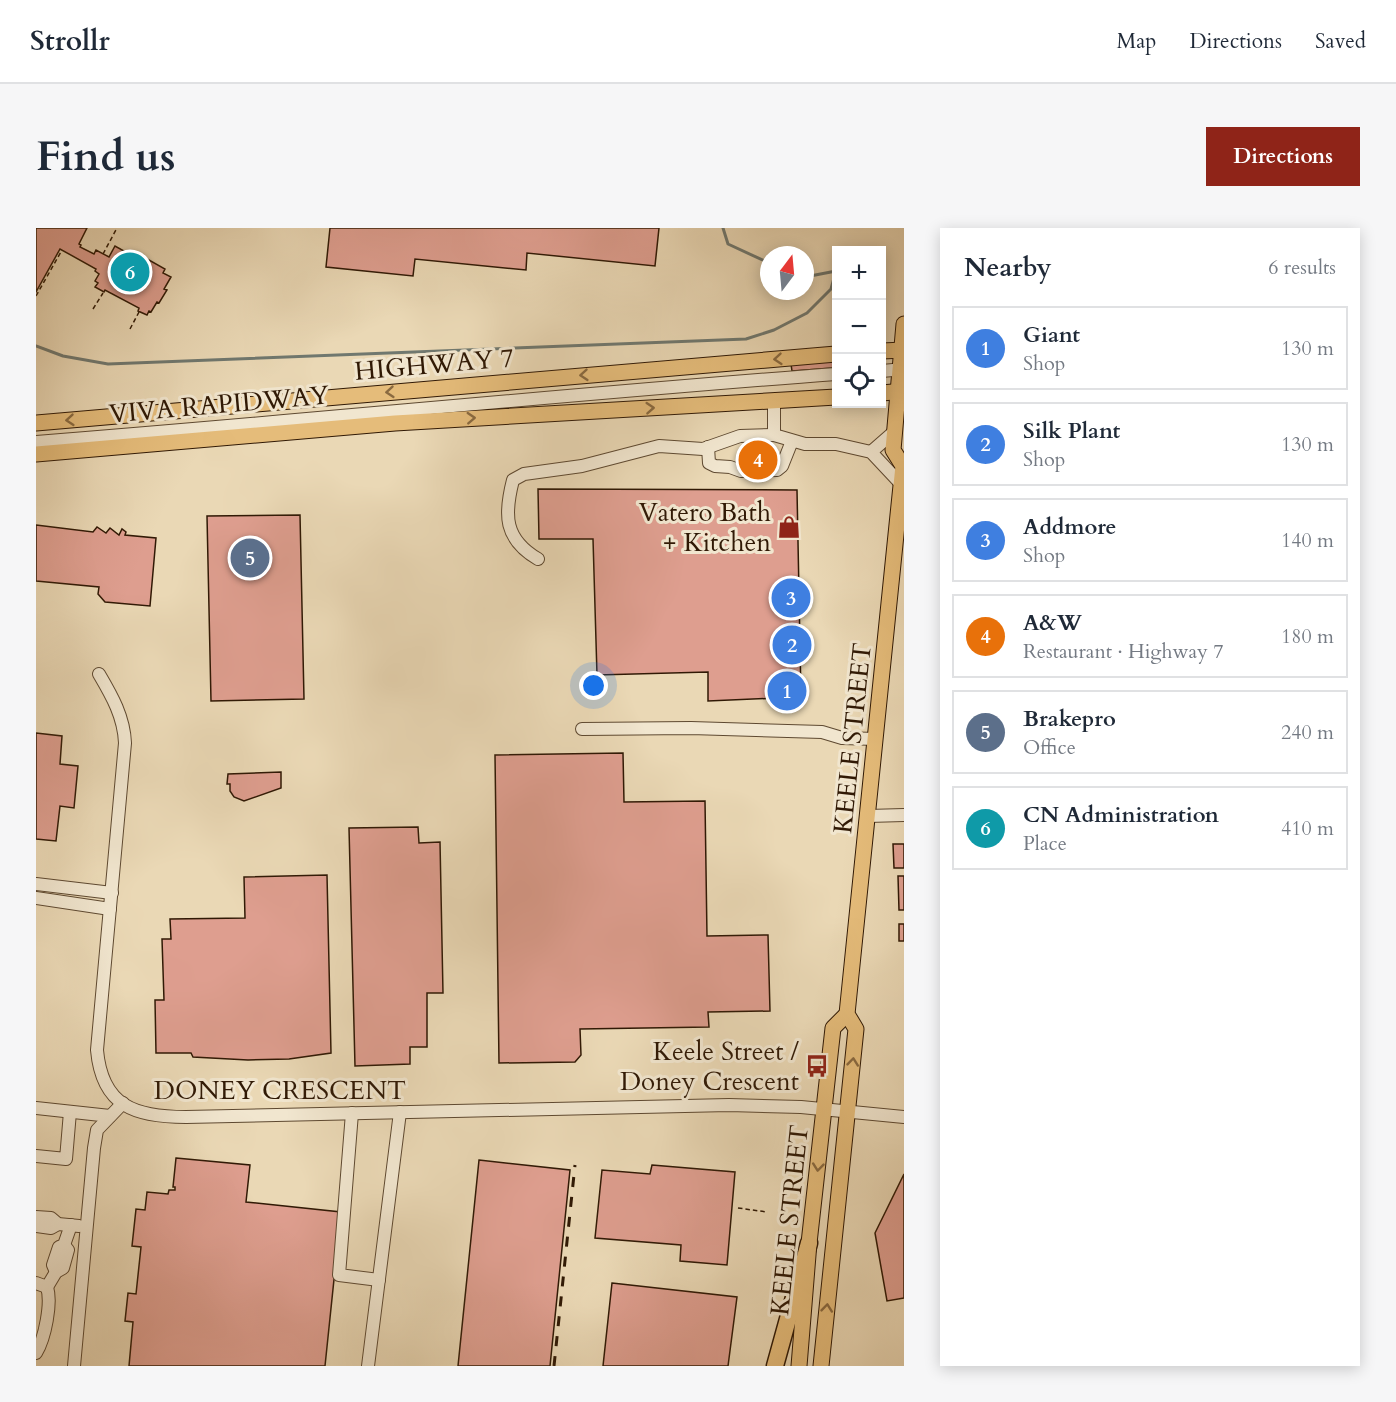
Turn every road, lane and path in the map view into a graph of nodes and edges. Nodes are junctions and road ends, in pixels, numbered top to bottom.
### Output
1 (117, 228) edge
2 (62, 250) dead end
3 (103, 254) dead end
4 (103, 293) dead end
5 (36, 296) edge
6 (93, 309) dead end
7 (139, 312) dead end
8 (904, 324) edge
9 (130, 329) dead end
10 (903, 350) edge
11 (886, 351) edge
12 (832, 354) edge
13 (902, 369) edge
14 (886, 371) edge
15 (832, 374) edge
16 (901, 391) edge
17 (886, 393) edge
18 (832, 397) edge
19 (774, 400) junction
20 (36, 423) edge
21 (895, 431) junction
22 (774, 435) junction
23 (792, 441) junction
24 (36, 442) edge
25 (708, 447) junction
26 (871, 452) junction
27 (36, 454) edge
28 (903, 465) edge
29 (901, 484) junction
30 (538, 560) dead end
31 (99, 674) dead end
32 (582, 729) dead end
33 (876, 739) junction
34 (904, 815) edge
35 (868, 816) junction
36 (36, 884) edge
37 (112, 893) junction
38 (36, 898) edge
39 (110, 909) junction
40 (847, 1014) junction
41 (123, 1103) junction
42 (36, 1108) edge
43 (824, 1109) junction
44 (70, 1112) junction
45 (400, 1112) junction
46 (848, 1112) junction
47 (352, 1113) junction
48 (110, 1116) junction
49 (904, 1117) edge
50 (36, 1156) edge
51 (738, 1208) dead end
52 (767, 1212) dead end
53 (36, 1217) edge
54 (58, 1224) junction
55 (71, 1225) junction
56 (36, 1226) edge
57 (86, 1227) junction
58 (809, 1243) junction
59 (379, 1280) junction
60 (41, 1285) edge
61 (36, 1353) edge
62 (74, 1366) edge
63 (368, 1366) edge
64 (775, 1366) edge
65 (799, 1366) edge
66 (821, 1366) edge

1 - 3 path
2 - 5 path
4 - 6 path
7 - 9 path
8 - 10 main road, KEELE STREET
10 - 11 main road
10 - 13 main road, KEELE STREET
12 -> 20 main road, HIGHWAY 7
13 - 14 street
13 - 16 main road, KEELE STREET
15 - 24 street, VIVA RAPIDWAY
16 - 17 main road
16 - 21 main road, KEELE STREET
18 - 19 main road
19 - 22 street
27 -> 19 main road
21 - 26 street
21 - 28 main road, KEELE STREET
22 - 23 street
22 - 25 street
23 - 25 street
23 - 26 street
25 - 30 street
26 - 29 street
28 - 29 main road, KEELE STREET
29 - 33 main road, KEELE STREET
31 - 37 street, DONEY CRESCENT
32 - 33 street
33 - 35 main road, KEELE STREET
34 - 35 street
35 - 40 main road, KEELE STREET
36 - 37 street
37 - 39 street, DONEY CRESCENT
38 - 39 street
39 - 41 street, DONEY CRESCENT
40 - 43 main road, KEELE STREET
46 -> 40 main road, KEELE STREET
41 - 47 street, DONEY CRESCENT
41 - 48 street
42 - 44 street
43 - 45 street, DONEY CRESCENT
43 - 46 street, DONEY CRESCENT
43 -> 58 main road, KEELE STREET
44 - 48 street
44 - 50 street
45 - 47 street, DONEY CRESCENT
45 - 59 street
46 - 49 street, DONEY CRESCENT
66 -> 46 main road, KEELE STREET
47 - 59 street
48 - 57 street
51 - 52 path
53 - 54 street
54 - 55 street
54 - 56 street
55 - 57 street
55 - 60 street
57 - 62 street
58 - 64 highway
58 - 65 main road, KEELE STREET
59 - 63 street
60 - 61 street

